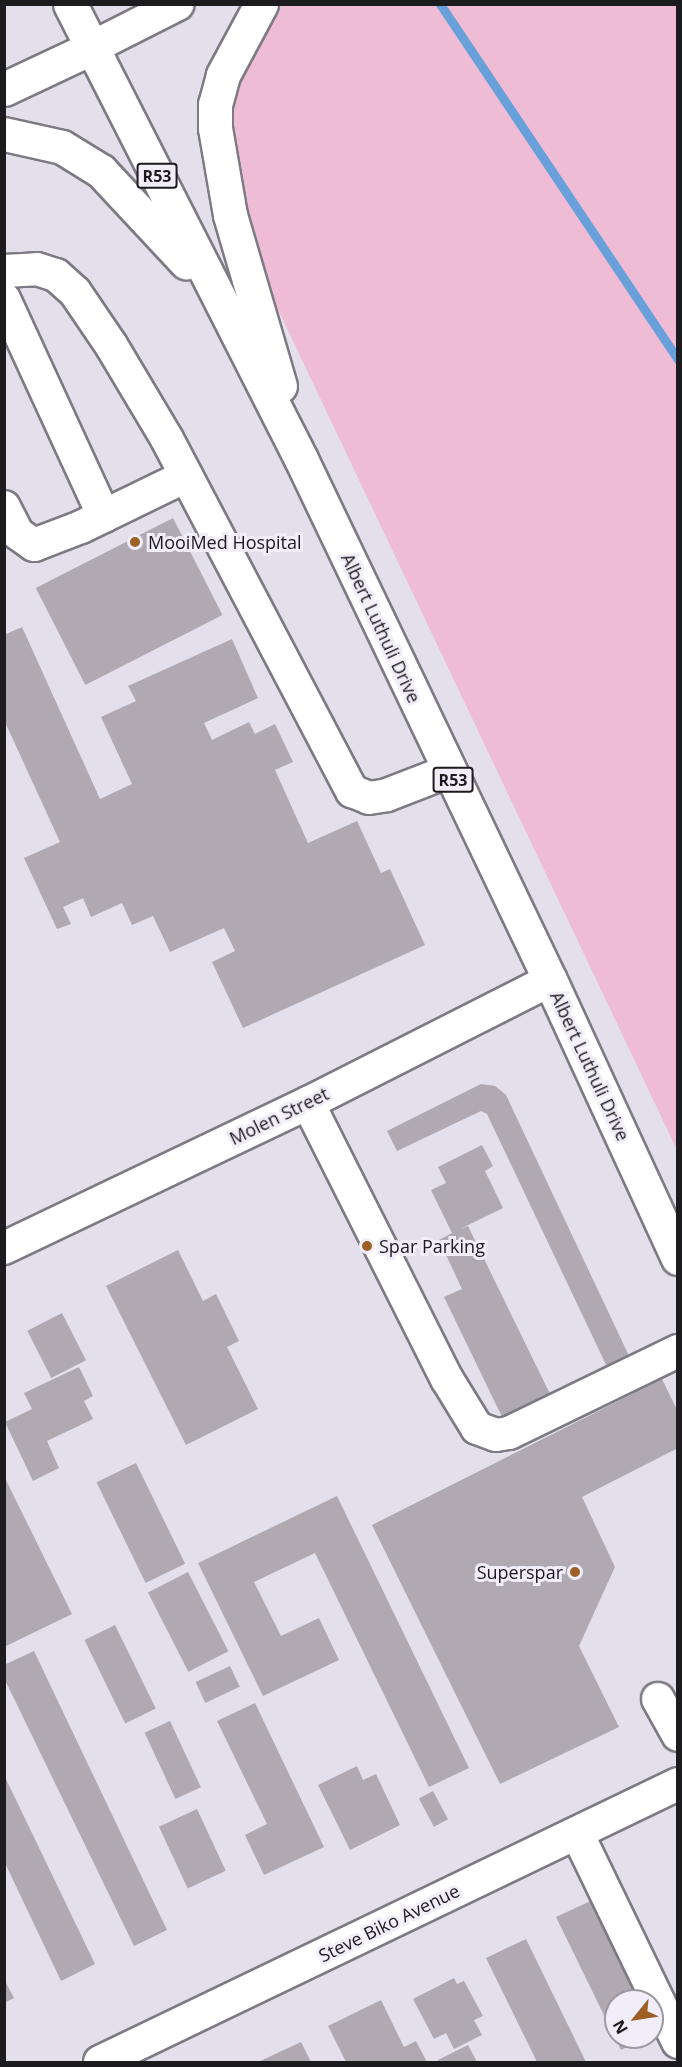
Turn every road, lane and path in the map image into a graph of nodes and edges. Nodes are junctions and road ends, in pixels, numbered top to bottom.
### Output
1 (70, 4) edge
2 (178, 4) edge
3 (261, 4) edge
4 (91, 48) junction
5 (4, 89) edge
6 (4, 134) edge
7 (4, 271) edge
8 (4, 299) edge
9 (222, 304) junction
10 (301, 459) junction
11 (186, 476) junction
12 (4, 507) edge
13 (104, 516) junction
14 (449, 771) junction
15 (550, 980) junction
16 (308, 1103) junction
17 (4, 1248) edge
18 (678, 1258) edge
19 (678, 1351) edge
20 (658, 1699) dead end
21 (678, 1735) edge
22 (678, 1784) edge
23 (576, 1833) junction
24 (678, 2042) edge
25 (100, 2062) edge

1 - 4 main road, Albert Luthuli Drive / R53
2 - 4 street
3 - 10 main road
4 - 5 main road
4 - 9 main road, Albert Luthuli Drive / R53
6 - 9 main road
7 - 11 street
8 - 13 street
9 - 10 main road, Albert Luthuli Drive / R53
10 - 14 main road, Albert Luthuli Drive / R53
11 - 13 street
11 - 14 street
12 - 13 street
14 - 15 main road, Albert Luthuli Drive / R53
15 - 16 street, Molen Street
15 - 18 main road, Albert Luthuli Drive / R53
16 - 17 street, Molen Street
16 - 19 street
20 - 21 street
22 - 23 street, Steve Biko Avenue
23 - 24 street
23 - 25 street, Steve Biko Avenue

